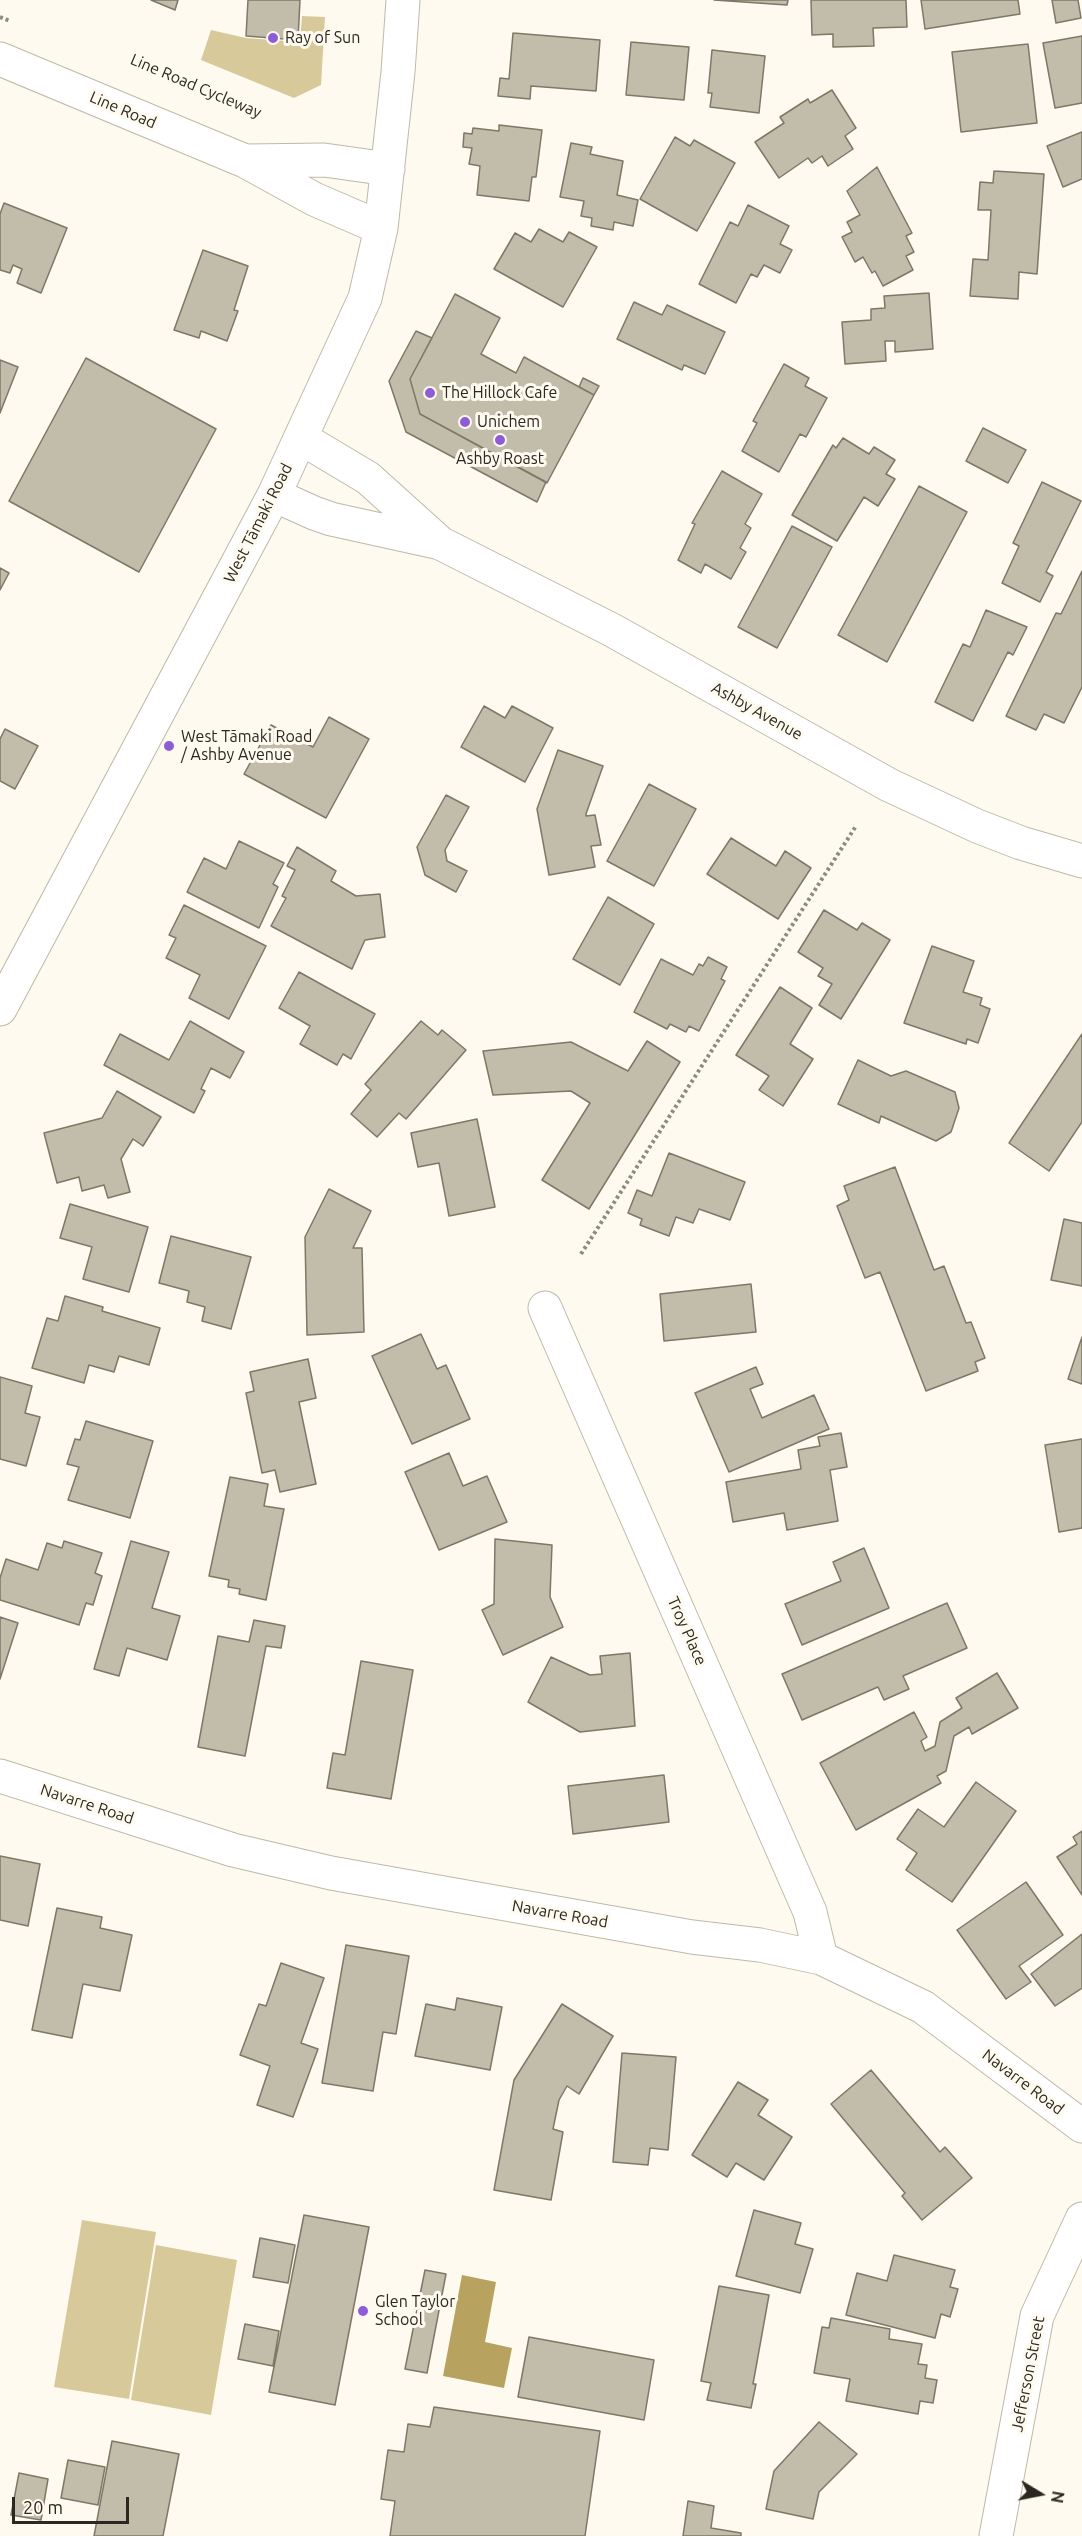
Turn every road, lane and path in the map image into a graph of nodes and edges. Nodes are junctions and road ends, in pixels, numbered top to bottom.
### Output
1 (403, 0) edge
2 (0, 17) edge
3 (11, 22) dead end
4 (0, 58) edge
5 (245, 161) junction
6 (388, 169) junction
7 (381, 228) junction
8 (301, 438) junction
9 (274, 495) junction
10 (440, 543) junction
11 (856, 826) dead end
12 (1082, 861) edge
13 (0, 1009) edge
14 (581, 1254) dead end
15 (545, 1308) dead end
16 (0, 1776) edge
17 (821, 1958) junction
18 (1082, 2126) edge
19 (1082, 2219) edge
20 (996, 2536) edge

1 - 6 street, West Tāmaki Road
2 - 3 path
4 - 5 street, Line Road
5 - 6 street, Line Road
5 - 7 street, Line Road
6 - 7 street, West Tāmaki Road
7 - 8 street, West Tāmaki Road
8 - 9 street, West Tāmaki Road
8 - 10 street, Ashby Avenue
9 - 10 street, Ashby Avenue
9 - 13 street, West Tāmaki Road
10 - 12 street, Ashby Avenue
11 - 14 path
15 - 17 street, Troy Place
16 - 17 street, Navarre Road
17 - 18 street, Navarre Road
19 - 20 street, Jefferson Street

